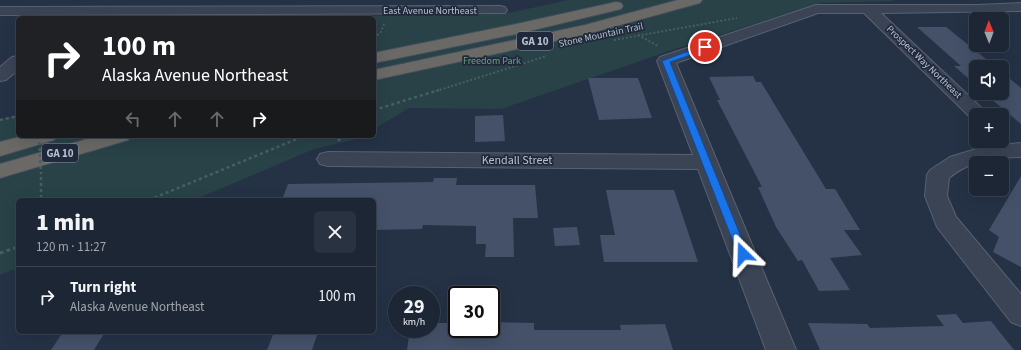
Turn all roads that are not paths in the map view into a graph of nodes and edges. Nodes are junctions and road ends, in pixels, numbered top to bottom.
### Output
1 (638, 0) edge
2 (695, 0) edge
3 (1021, 6) edge
4 (868, 9) junction
5 (500, 10) dead end
6 (0, 11) edge
7 (74, 14) edge
8 (376, 58) edge
9 (16, 63) edge
10 (376, 75) edge
11 (0, 76) edge
12 (972, 108) edge
13 (40, 138) edge
14 (114, 138) edge
15 (1013, 146) edge
16 (0, 149) edge
17 (328, 159) dead end
18 (705, 162) junction
19 (0, 172) edge
20 (1021, 314) edge
21 (781, 350) edge

1 - 8 highway, GA 10
2 - 10 highway, GA 10
3 - 4 street
4 - 12 street, Prospect Way Northeast
4 - 18 street
5 - 7 street, East Avenue Northeast
6 - 7 street, East Avenue Northeast
9 - 11 street
13 - 16 highway, GA 10
14 - 19 highway, GA 10
15 - 20 street
17 - 18 street, Kendall Street
18 - 21 street

